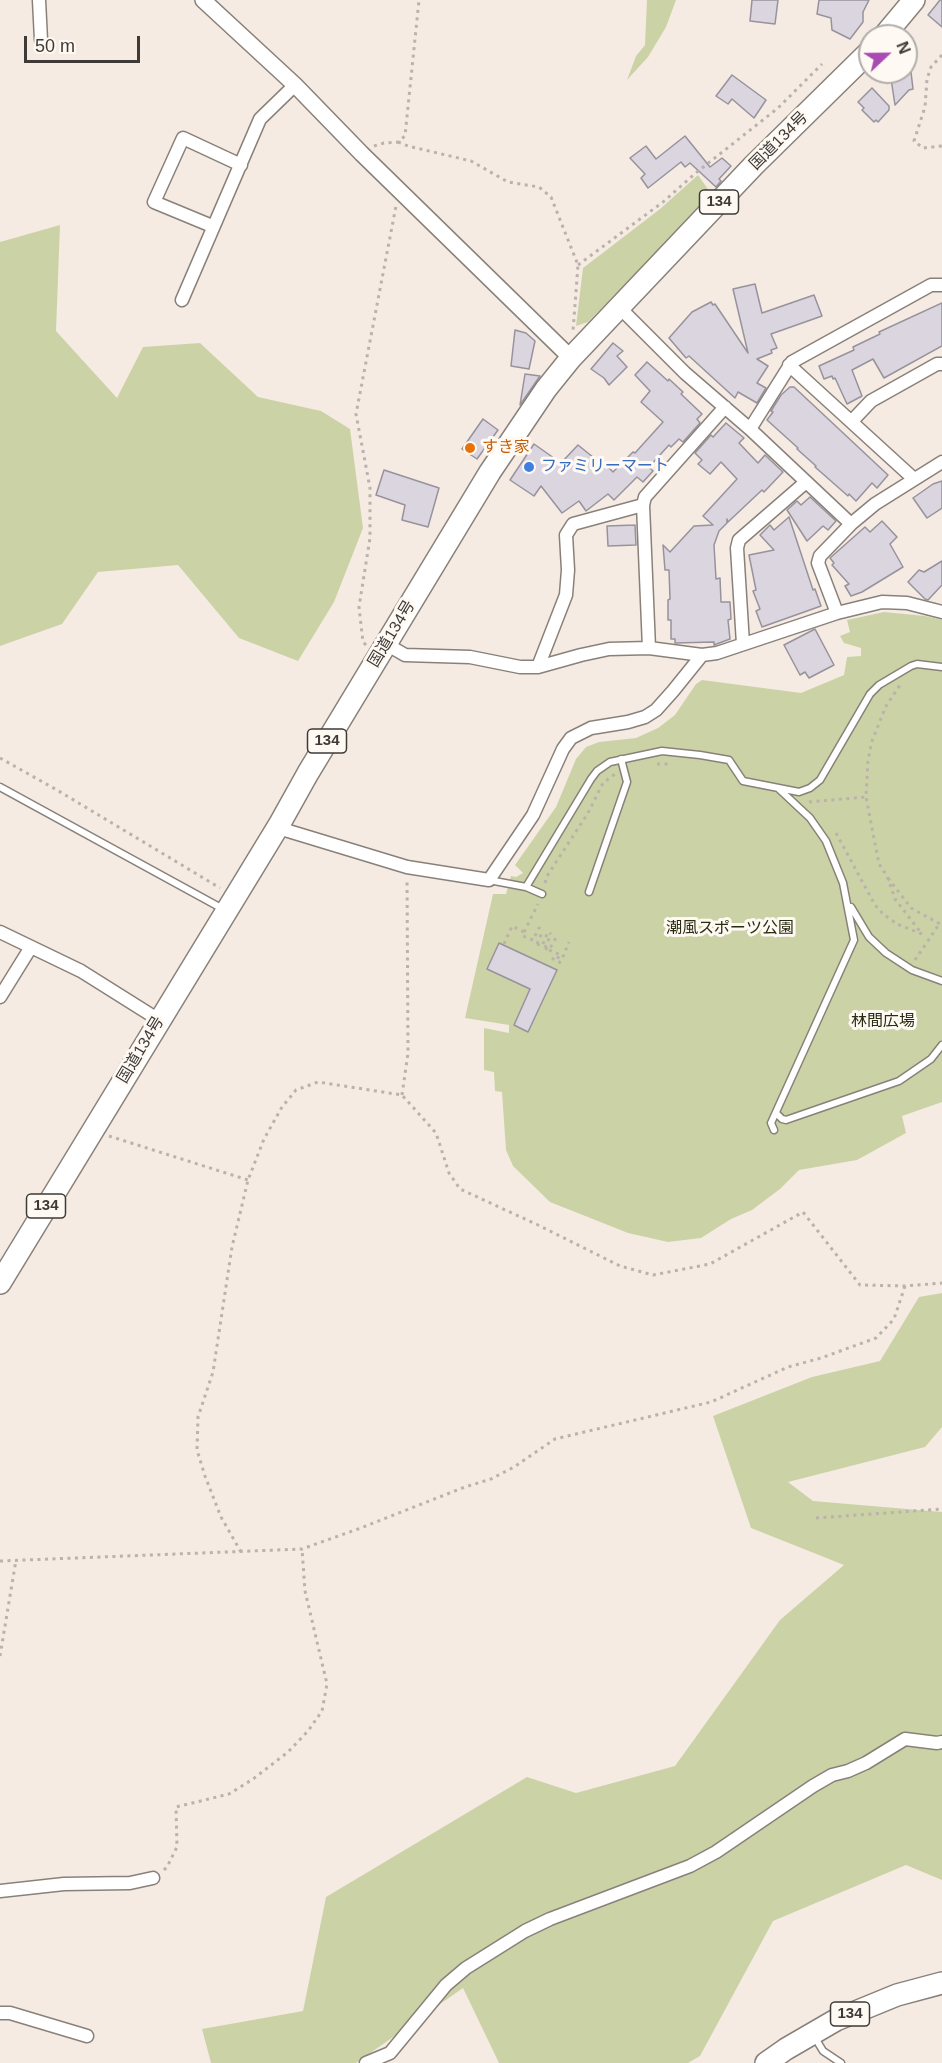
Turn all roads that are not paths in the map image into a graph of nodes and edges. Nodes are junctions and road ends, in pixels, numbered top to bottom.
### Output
1 (39, 0) edge
2 (204, 0) edge
3 (914, 0) edge
4 (894, 24) edge
5 (41, 40) dead end
6 (858, 63) edge
7 (295, 85) junction
8 (241, 165) junction
9 (212, 226) junction
10 (942, 285) edge
11 (182, 300) dead end
12 (619, 307) junction
13 (571, 358) junction
14 (942, 364) edge
15 (789, 365) junction
16 (725, 407) junction
17 (852, 421) junction
18 (750, 429) junction
19 (942, 462) edge
20 (914, 478) junction
21 (806, 482) junction
22 (643, 505) junction
23 (851, 524) junction
24 (942, 612) edge
25 (837, 613) junction
26 (743, 644) junction
27 (649, 648) junction
28 (382, 652) junction
29 (702, 655) junction
30 (942, 667) edge
31 (538, 668) junction
32 (621, 759) junction
33 (0, 787) edge
34 (778, 789) junction
35 (279, 825) junction
36 (489, 880) junction
37 (526, 887) junction
38 (589, 892) dead end
39 (542, 894) road end
40 (847, 898) junction
41 (230, 904) junction
42 (0, 932) edge
43 (31, 947) junction
44 (942, 981) edge
45 (0, 997) edge
46 (159, 1020) junction
47 (942, 1045) edge
48 (777, 1114) junction
49 (774, 1130) dead end
50 (0, 1283) edge
51 (942, 1742) edge
52 (153, 1878) road end
53 (0, 1891) edge
54 (942, 1983) edge
55 (0, 2013) edge
56 (812, 2033) junction
57 (87, 2036) dead end
58 (366, 2063) edge
59 (766, 2063) edge
60 (841, 2063) edge

1 - 5 street
2 - 7 street
3 - 4 highway
6 - 12 highway, 国道134号 / 134
7 - 8 street
7 - 13 street
8 - 9 street
8 - 9 street
9 - 11 street
10 - 15 street
12 - 13 highway, 国道134号 / 134
12 - 16 street
13 - 28 highway, 国道134号 / 134
14 - 17 street
15 - 17 street
15 - 18 street
16 - 18 street
16 - 22 street
17 - 20 street
18 - 21 street
19 - 20 street
20 - 23 street
21 - 23 street
21 - 26 street
22 - 27 street
22 - 31 street
23 - 25 street
24 - 25 street
25 - 26 street
26 - 29 street
27 - 29 street
27 - 31 street
28 - 31 street
28 - 35 highway, 国道134号 / 134
29 - 36 street
30 - 34 lane
32 - 34 lane
32 - 37 lane
32 - 38 lane
33 - 41 lane
34 - 40 lane
35 - 36 street
35 - 41 highway, 国道134号 / 134
36 - 37 lane
37 - 39 lane
40 - 44 lane
40 - 48 lane
41 - 46 highway, 国道134号 / 134
42 - 43 street
43 - 45 street
43 - 46 street
46 - 50 highway, 国道134号 / 134
47 - 48 lane
48 - 49 lane
51 - 58 street
52 - 53 street
54 - 56 highway, 134
55 - 57 street
56 - 59 highway, 134
56 - 60 lane

